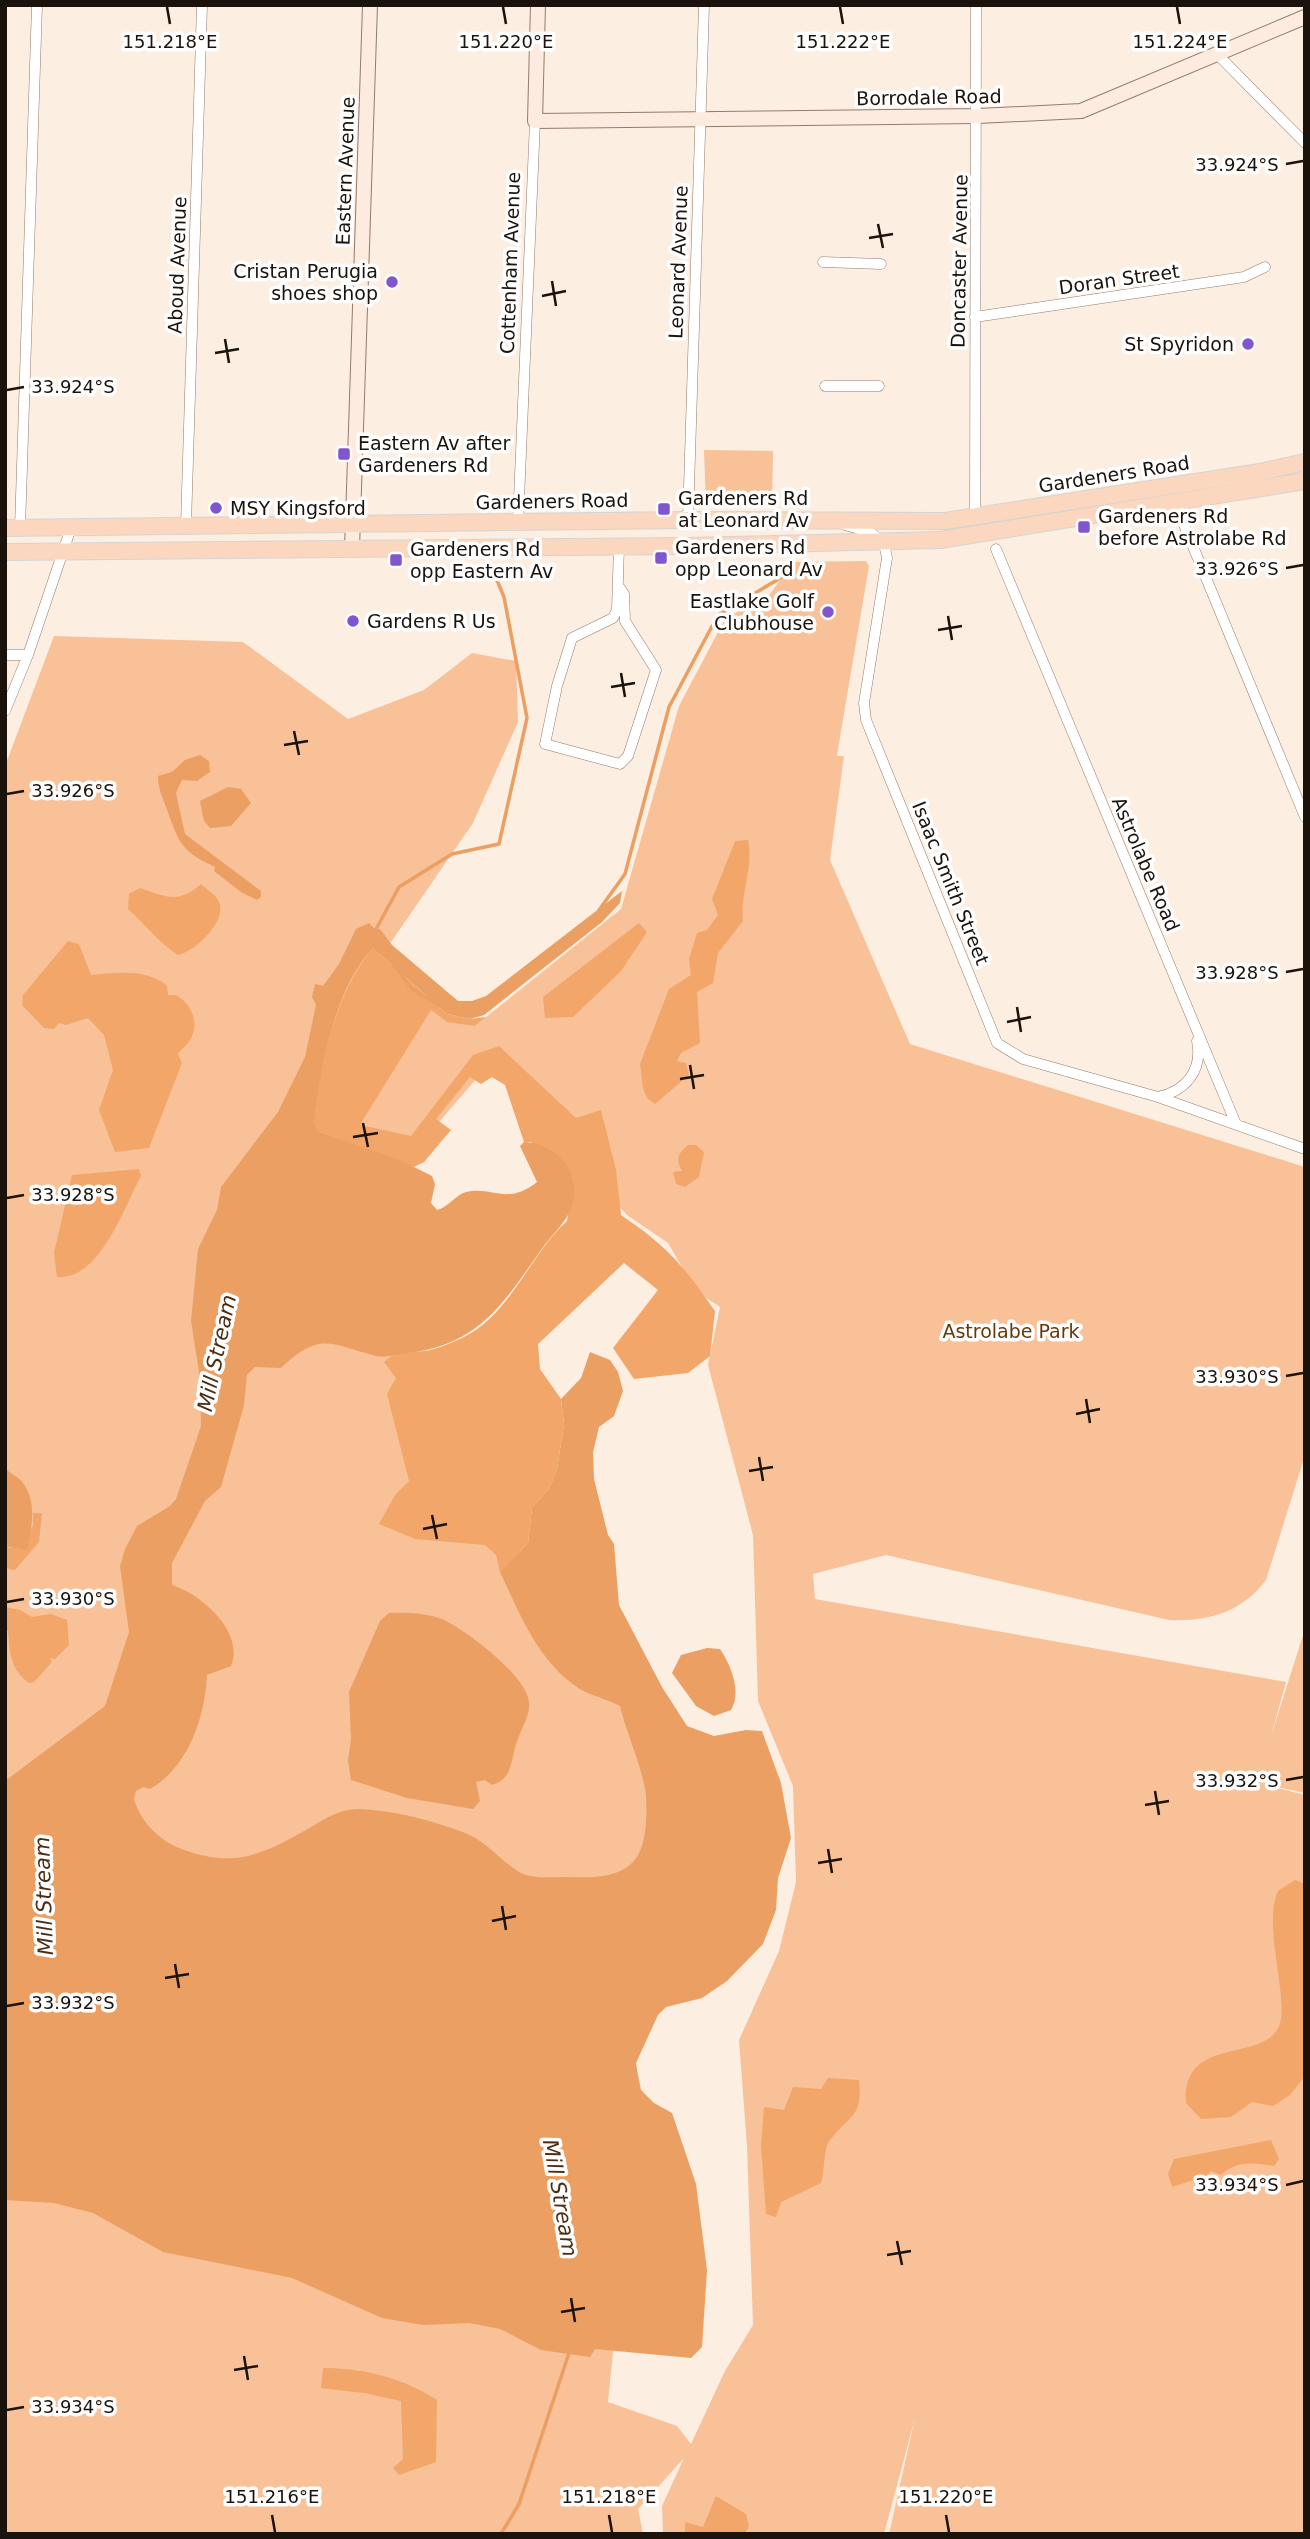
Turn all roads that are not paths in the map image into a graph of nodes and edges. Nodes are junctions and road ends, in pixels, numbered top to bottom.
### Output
1 (37, 5) edge
2 (202, 5) edge
3 (370, 5) edge
4 (538, 5) edge
5 (704, 5) edge
6 (976, 5) edge
7 (1305, 17) edge
8 (1218, 55) junction
9 (978, 116) junction
10 (699, 119) junction
11 (535, 121) junction
12 (1305, 143) edge
13 (823, 262) dead end
14 (881, 264) dead end
15 (1265, 267) dead end
16 (975, 317) junction
17 (825, 386) dead end
18 (879, 386) dead end
19 (1305, 461) edge
20 (1305, 481) edge
21 (1175, 503) junction
22 (975, 517) junction
23 (688, 520) junction
24 (518, 523) junction
25 (834, 523) junction
26 (352, 524) junction
27 (187, 525) junction
28 (12, 528) edge
29 (71, 528) junction
30 (884, 543) junction
31 (619, 546) junction
32 (352, 549) junction
33 (996, 549) dead end
34 (5, 552) edge
35 (63, 552) junction
36 (620, 588) junction
37 (5, 655) edge
38 (28, 655) junction
39 (5, 711) edge
40 (1305, 817) edge
41 (1194, 1023) junction
42 (1158, 1097) junction
43 (1236, 1124) junction
44 (1305, 1149) edge

1 - 28 street
2 - 27 street, Aboud Avenue
3 - 26 street, Eastern Avenue
4 - 11 street, Cottenham Avenue
5 - 10 street, Leonard Avenue
6 - 9 street, Doncaster Avenue
7 - 8 street, Borrodale Road
8 - 9 street, Borrodale Road
8 - 12 street
9 - 10 street, Borrodale Road
9 - 16 street, Doncaster Avenue
10 - 11 street, Borrodale Road
10 - 23 street, Leonard Avenue
11 - 24 street, Cottenham Avenue
13 - 14 street
15 - 16 street, Doran Street
16 - 22 street, Doncaster Avenue
17 - 18 street
19 - 22 main road, Gardeners Road
20 - 21 main road, Gardeners Road
21 - 30 main road, Gardeners Road
21 - 40 street
22 - 25 main road, Gardeners Road
23 - 24 main road, Gardeners Road
23 - 25 main road, Gardeners Road
24 - 26 main road, Gardeners Road
25 - 30 street
26 - 27 main road, Gardeners Road
26 - 32 street, Eastern Avenue
27 - 29 main road, Gardeners Road
28 - 29 main road, Gardeners Road
29 - 35 street
30 - 31 main road, Gardeners Road
30 - 42 street, Isaac Smith Street
31 - 32 main road, Gardeners Road
31 - 36 street
32 - 35 main road, Gardeners Road
33 - 41 street, Astrolabe Road
34 - 35 main road, Gardeners Road
35 - 38 street
36 - 36 street
37 - 38 street
38 - 39 street
41 - 42 street
41 - 43 street, Astrolabe Road
42 - 43 street, Isaac Smith Street
43 - 44 street

